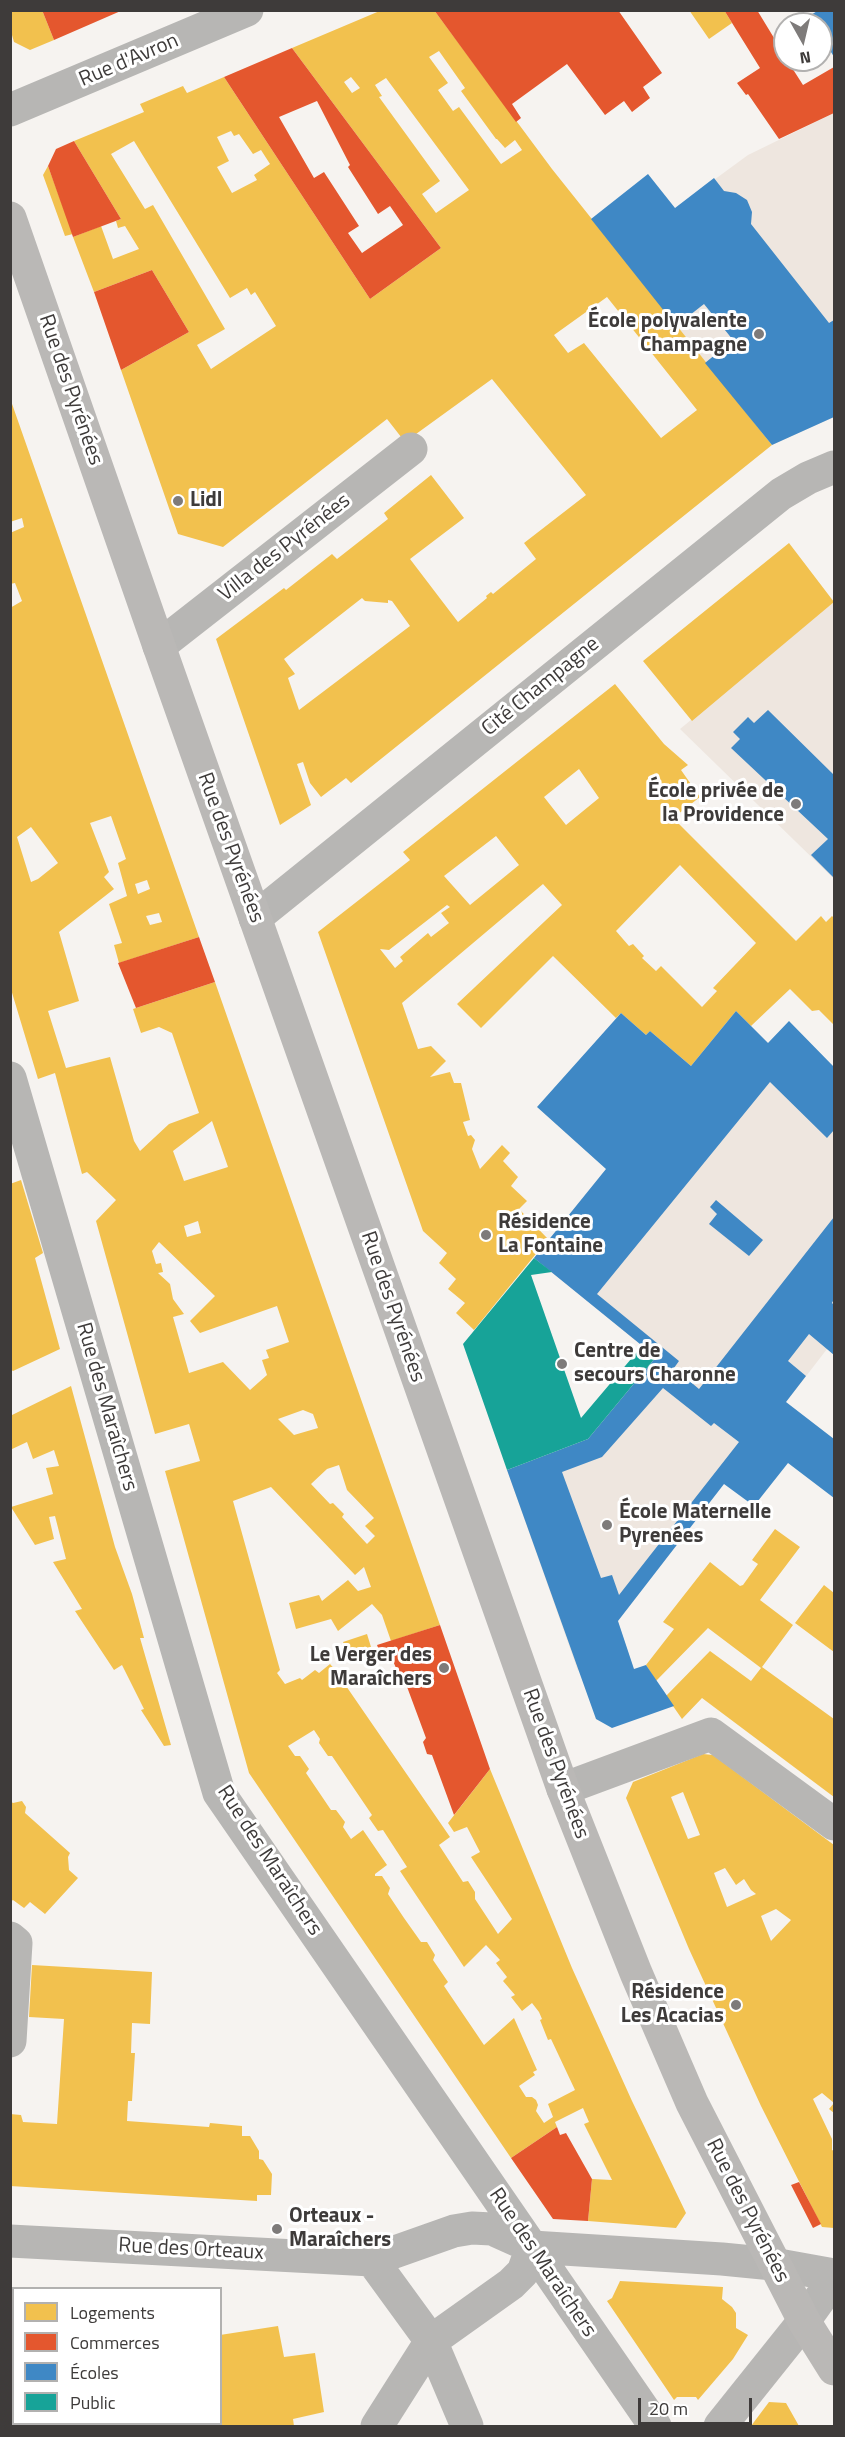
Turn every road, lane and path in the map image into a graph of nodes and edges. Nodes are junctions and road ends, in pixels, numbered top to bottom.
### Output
1 (247, 10) edge
2 (10, 111) edge
3 (10, 218) edge
4 (411, 449) dead end
5 (834, 467) edge
6 (159, 646) junction
7 (255, 918) junction
8 (10, 1078) edge
9 (563, 1789) junction
10 (834, 1824) edge
11 (10, 1938) edge
12 (10, 2041) edge
13 (10, 2241) edge
14 (532, 2247) junction
15 (372, 2260) junction
16 (774, 2264) junction
17 (834, 2277) edge
18 (804, 2321) junction
19 (431, 2341) junction
20 (834, 2369) edge
21 (377, 2427) edge
22 (467, 2427) edge
23 (655, 2427) edge
24 (720, 2427) edge

1 - 2 street, Rue d'Avron
3 - 6 main road, Rue des Pyrénées
4 - 6 street, Villa des Pyrénées
5 - 7 street, Cité Champagne
6 - 7 main road, Rue des Pyrénées
7 - 9 main road, Rue des Pyrénées
8 - 14 street, Rue des Maraîchers
9 - 10 street
9 - 16 main road, Rue des Pyrénées
11 - 12 street
13 - 15 street, Rue des Orteaux
14 - 15 street, Rue des Orteaux
14 - 16 street, Rue des Orteaux
14 - 19 street
14 - 23 street, Rue des Maraîchers
15 - 19 street
16 - 17 street, Rue des Orteaux
16 - 18 main road, Rue des Pyrénées
17 - 18 street
18 - 20 main road, Rue des Pyrénées
18 - 24 street
19 - 21 street
19 - 22 street

